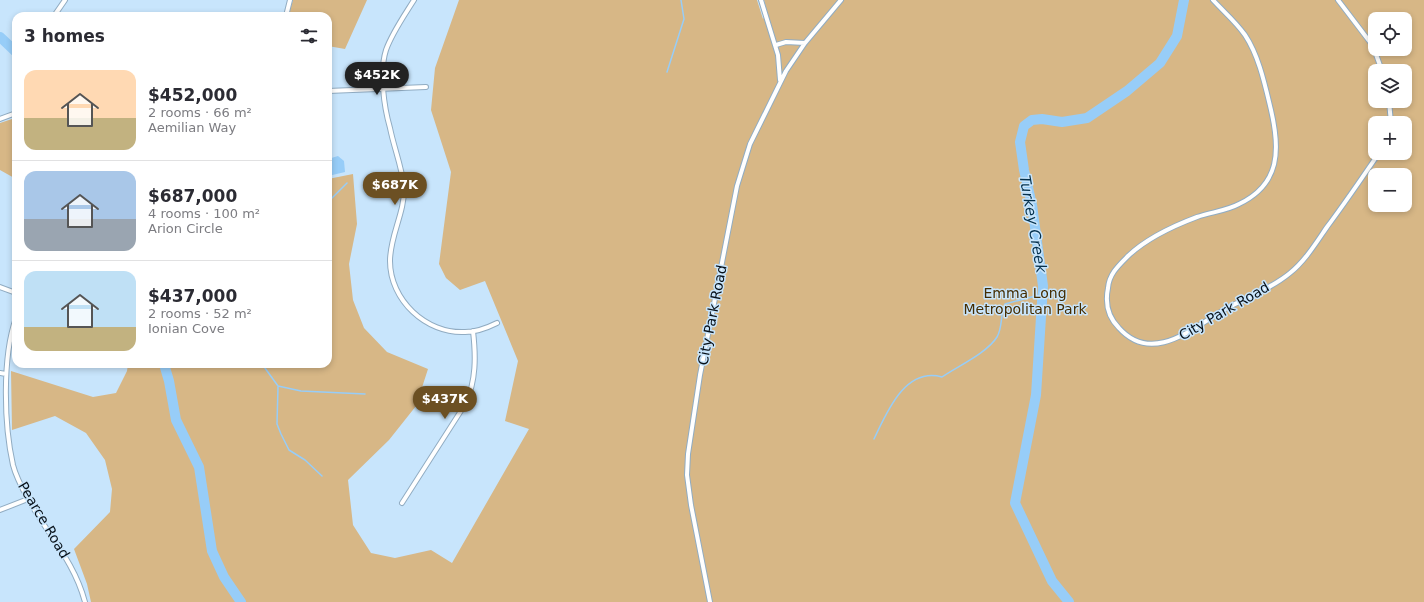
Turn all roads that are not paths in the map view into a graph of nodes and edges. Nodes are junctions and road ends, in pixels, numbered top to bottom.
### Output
1 (65, 0) edge
2 (290, 0) edge
3 (414, 0) edge
4 (761, 0) edge
5 (841, 0) edge
6 (1213, 0) edge
7 (1338, 0) edge
8 (57, 12) edge
9 (287, 12) edge
10 (805, 43) junction
11 (776, 45) junction
12 (1379, 64) edge
13 (780, 82) junction
14 (426, 87) dead end
15 (384, 88) junction
16 (332, 91) edge
17 (12, 114) edge
18 (0, 119) edge
19 (1375, 160) edge
20 (0, 287) edge
21 (12, 292) edge
22 (497, 323) dead end
23 (473, 331) junction
24 (12, 332) edge
25 (0, 373) edge
26 (6, 374) junction
27 (28, 499) junction
28 (402, 503) dead end
29 (0, 510) edge
30 (85, 602) edge
31 (710, 602) edge

1 - 8 street
2 - 9 street
3 - 15 street
4 - 11 street
5 - 10 street, City Park Road
6 - 19 street, City Park Road
7 - 12 street
10 - 11 street
10 - 13 street, City Park Road
11 - 13 street
13 - 31 street, City Park Road
14 - 15 street
15 - 16 street
15 - 23 street
17 - 18 street
20 - 21 street
22 - 23 street
23 - 28 street
24 - 26 street, Pearce Road
25 - 26 street
26 - 27 street, Pearce Road
27 - 29 street
27 - 30 street, Pearce Road

